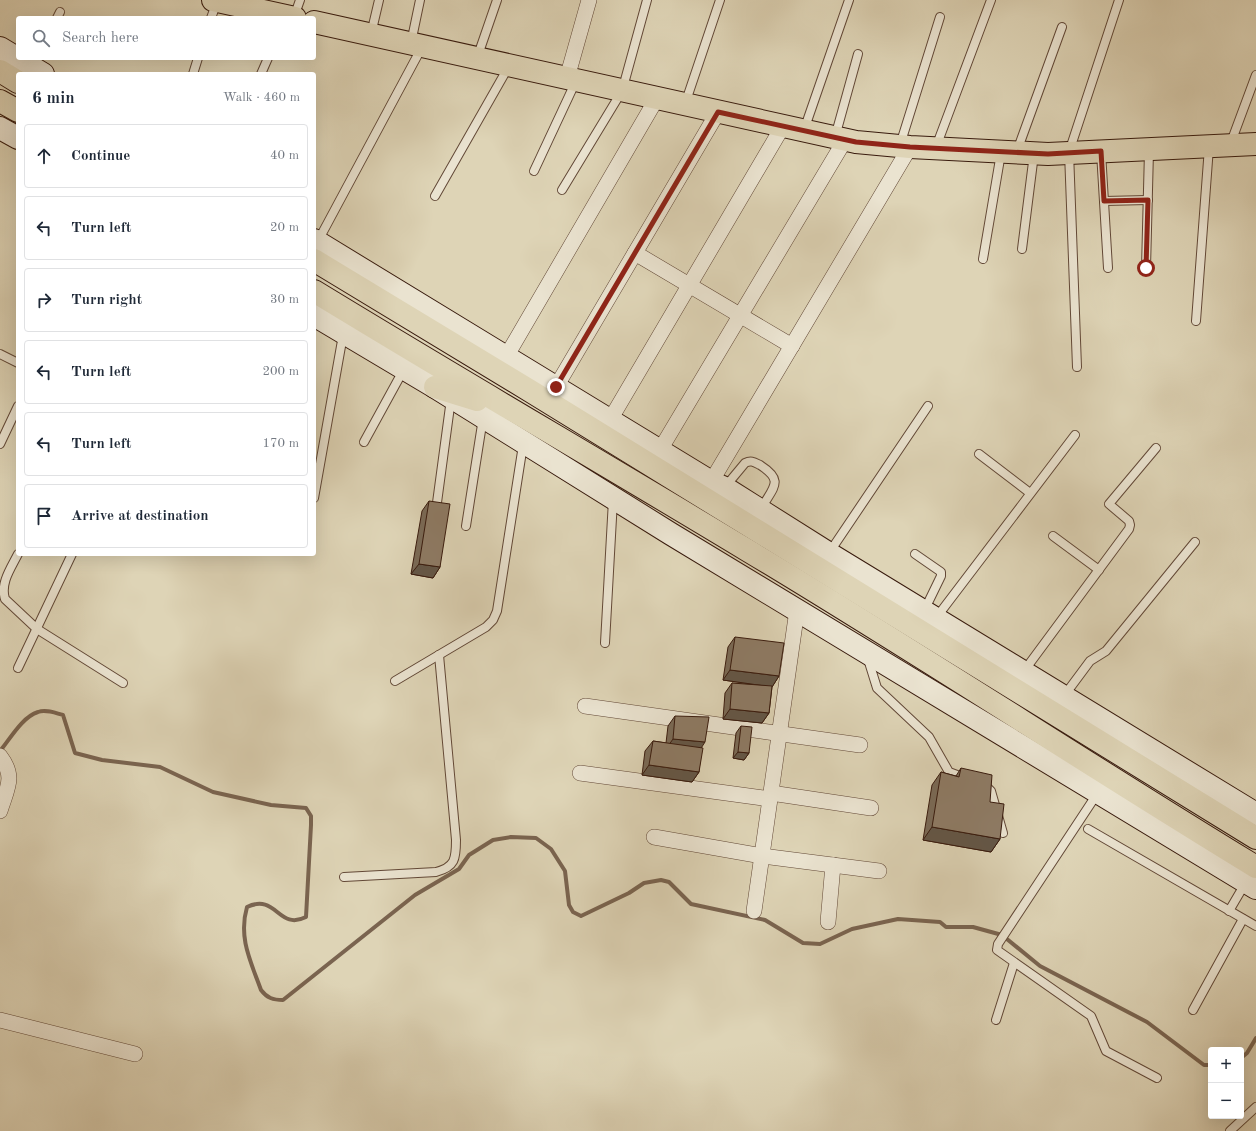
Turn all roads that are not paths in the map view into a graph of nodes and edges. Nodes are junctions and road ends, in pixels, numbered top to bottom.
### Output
1 (378, 0) edge
2 (420, 0) edge
3 (497, 0) edge
4 (589, 0) edge
5 (647, 0) edge
6 (720, 0) edge
7 (849, 0) edge
8 (991, 0) edge
9 (1119, 0) edge
10 (222, 5) edge
11 (261, 5) edge
12 (292, 14) edge
13 (940, 17) dead end
14 (316, 22) edge
15 (1062, 27) dead end
16 (371, 35) junction
17 (417, 45) junction
18 (0, 48) edge
19 (858, 54) dead end
20 (477, 58) junction
21 (16, 59) edge
22 (18, 60) edge
23 (197, 60) edge
24 (267, 60) edge
25 (510, 66) junction
26 (0, 71) edge
27 (34, 71) edge
28 (194, 72) edge
29 (261, 72) edge
30 (1256, 75) edge
31 (571, 79) junction
32 (622, 91) junction
33 (657, 98) junction
34 (0, 101) edge
35 (685, 104) junction
36 (16, 111) edge
37 (718, 112) junction
38 (0, 128) edge
39 (793, 128) junction
40 (16, 137) edge
41 (840, 139) junction
42 (1256, 144) edge
43 (1230, 145) junction
44 (905, 146) junction
45 (1209, 146) junction
46 (936, 148) junction
47 (1149, 149) junction
48 (1101, 151) junction
49 (1018, 152) junction
50 (1068, 152) junction
51 (534, 171) dead end
52 (562, 190) dead end
53 (435, 196) dead end
54 (1148, 200) junction
55 (1104, 201) junction
56 (316, 245) edge
57 (316, 248) edge
58 (316, 248) edge
59 (1022, 249) dead end
60 (635, 253) junction
61 (983, 259) dead end
62 (1108, 268) dead end
63 (1146, 268) dead end
64 (690, 285) junction
65 (316, 292) edge
66 (740, 315) junction
67 (316, 316) edge
68 (1196, 321) dead end
69 (344, 332) junction
70 (792, 346) junction
71 (0, 354) edge
72 (502, 355) junction
73 (16, 362) edge
74 (1077, 367) dead end
75 (404, 368) junction
76 (556, 387) junction
77 (444, 392) junction
78 (532, 392) junction
79 (928, 406) dead end
80 (16, 410) edge
81 (514, 412) junction
82 (483, 416) junction
83 (610, 420) junction
84 (1075, 435) dead end
85 (364, 442) dead end
86 (523, 442) junction
87 (0, 444) edge
88 (1156, 448) dead end
89 (660, 450) junction
90 (979, 454) dead end
91 (718, 485) junction
92 (316, 487) edge
93 (1030, 493) junction
94 (613, 498) junction
95 (436, 510) edge
96 (760, 510) junction
97 (466, 526) dead end
98 (1053, 536) dead end
99 (1195, 542) dead end
100 (828, 553) junction
101 (915, 554) dead end
102 (17, 556) edge
103 (71, 556) edge
104 (1099, 570) junction
105 (797, 610) junction
106 (930, 615) junction
107 (37, 629) junction
108 (605, 643) dead end
109 (867, 652) junction
110 (439, 655) junction
111 (18, 668) dead end
112 (1023, 672) junction
113 (395, 681) dead end
114 (123, 683) dead end
115 (1064, 697) junction
116 (585, 706) dead end
117 (780, 732) junction
118 (860, 745) dead end
119 (4, 761) edge
120 (580, 773) dead end
121 (1098, 792) junction
122 (771, 796) junction
123 (872, 808) dead end
124 (0, 811) edge
125 (1256, 814) edge
126 (1088, 829) dead end
127 (1003, 833) edge
128 (654, 837) dead end
129 (1256, 838) edge
130 (762, 856) junction
131 (833, 865) junction
132 (879, 871) dead end
133 (344, 877) dead end
134 (1253, 879) edge
135 (754, 911) dead end
136 (1229, 911) junction
137 (1243, 919) junction
138 (828, 922) dead end
139 (1256, 926) edge
140 (1014, 963) junction
141 (1193, 1010) dead end
142 (0, 1020) edge
143 (996, 1020) dead end
144 (135, 1054) dead end
145 (1157, 1078) dead end
146 (1256, 1108) edge
147 (1230, 1131) edge

1 - 16 lane
2 - 17 lane
3 - 20 lane
4 - 31 street
5 - 32 lane
6 - 35 lane
7 - 39 lane
8 - 46 lane
9 - 50 lane
10 - 11 main road
11 - 12 main road
13 - 44 lane
14 - 16 main road
15 - 49 lane
16 - 17 main road
17 - 20 main road
17 - 56 lane
18 - 21 street
19 - 41 lane
20 - 25 main road
22 - 27 street
23 - 28 lane
24 - 29 lane
25 - 31 main road
25 - 53 lane
26 - 27 main road
30 - 43 lane
31 - 32 main road
31 - 51 lane
32 - 33 main road
32 - 52 lane
33 - 35 main road
33 - 72 street
34 - 36 main road
35 - 37 main road
37 - 39 main road
37 - 60 street
38 - 40 street
39 - 41 main road
39 - 64 street
41 - 44 main road
41 - 66 street
42 - 43 main road
43 - 45 main road
44 - 46 main road
44 - 70 street
45 - 47 main road
45 - 68 lane
46 - 49 main road
47 - 48 main road
47 - 54 lane
48 - 50 main road
48 - 55 lane
49 - 50 main road
49 - 59 lane
49 - 61 lane
50 - 74 lane
54 - 55 lane
54 - 63 lane
55 - 62 lane
57 - 72 street
58 - 78 main road
60 - 64 street
60 - 76 street
64 - 66 street
64 - 83 street
65 - 81 main road
66 - 70 street
66 - 89 street
67 - 69 street
69 - 75 street
69 - 92 lane
70 - 91 street
71 - 73 lane
72 - 76 street
72 - 78 main road
75 - 77 street
75 - 85 lane
76 - 83 street
77 - 81 main road
77 - 82 street
77 - 95 lane
78 - 129 main road
79 - 100 lane
80 - 87 lane
81 - 134 main road
82 - 86 street
82 - 97 lane
83 - 89 street
84 - 93 lane
86 - 94 street
86 - 110 lane
88 - 104 lane
89 - 91 street
90 - 93 lane
91 - 96 street
91 - 96 lane
93 - 106 lane
94 - 105 street
94 - 108 lane
96 - 100 street
98 - 104 lane
99 - 115 lane
100 - 106 street
101 - 106 lane
102 - 107 lane
103 - 107 lane
104 - 112 lane
105 - 109 street
105 - 117 street
106 - 112 street
107 - 111 lane
107 - 114 lane
109 - 121 street
109 - 127 lane
110 - 113 lane
110 - 133 lane
112 - 115 street
115 - 125 street
116 - 117 street
117 - 118 street
117 - 122 street
119 - 124 street
120 - 122 street
121 - 134 street
121 - 140 lane
122 - 123 street
122 - 130 street
126 - 136 lane
128 - 130 street
130 - 131 street
130 - 135 street
131 - 132 street
131 - 138 street
134 - 136 lane
136 - 137 lane
137 - 139 lane
137 - 141 lane
140 - 143 lane
140 - 145 lane
142 - 144 street
146 - 147 lane

